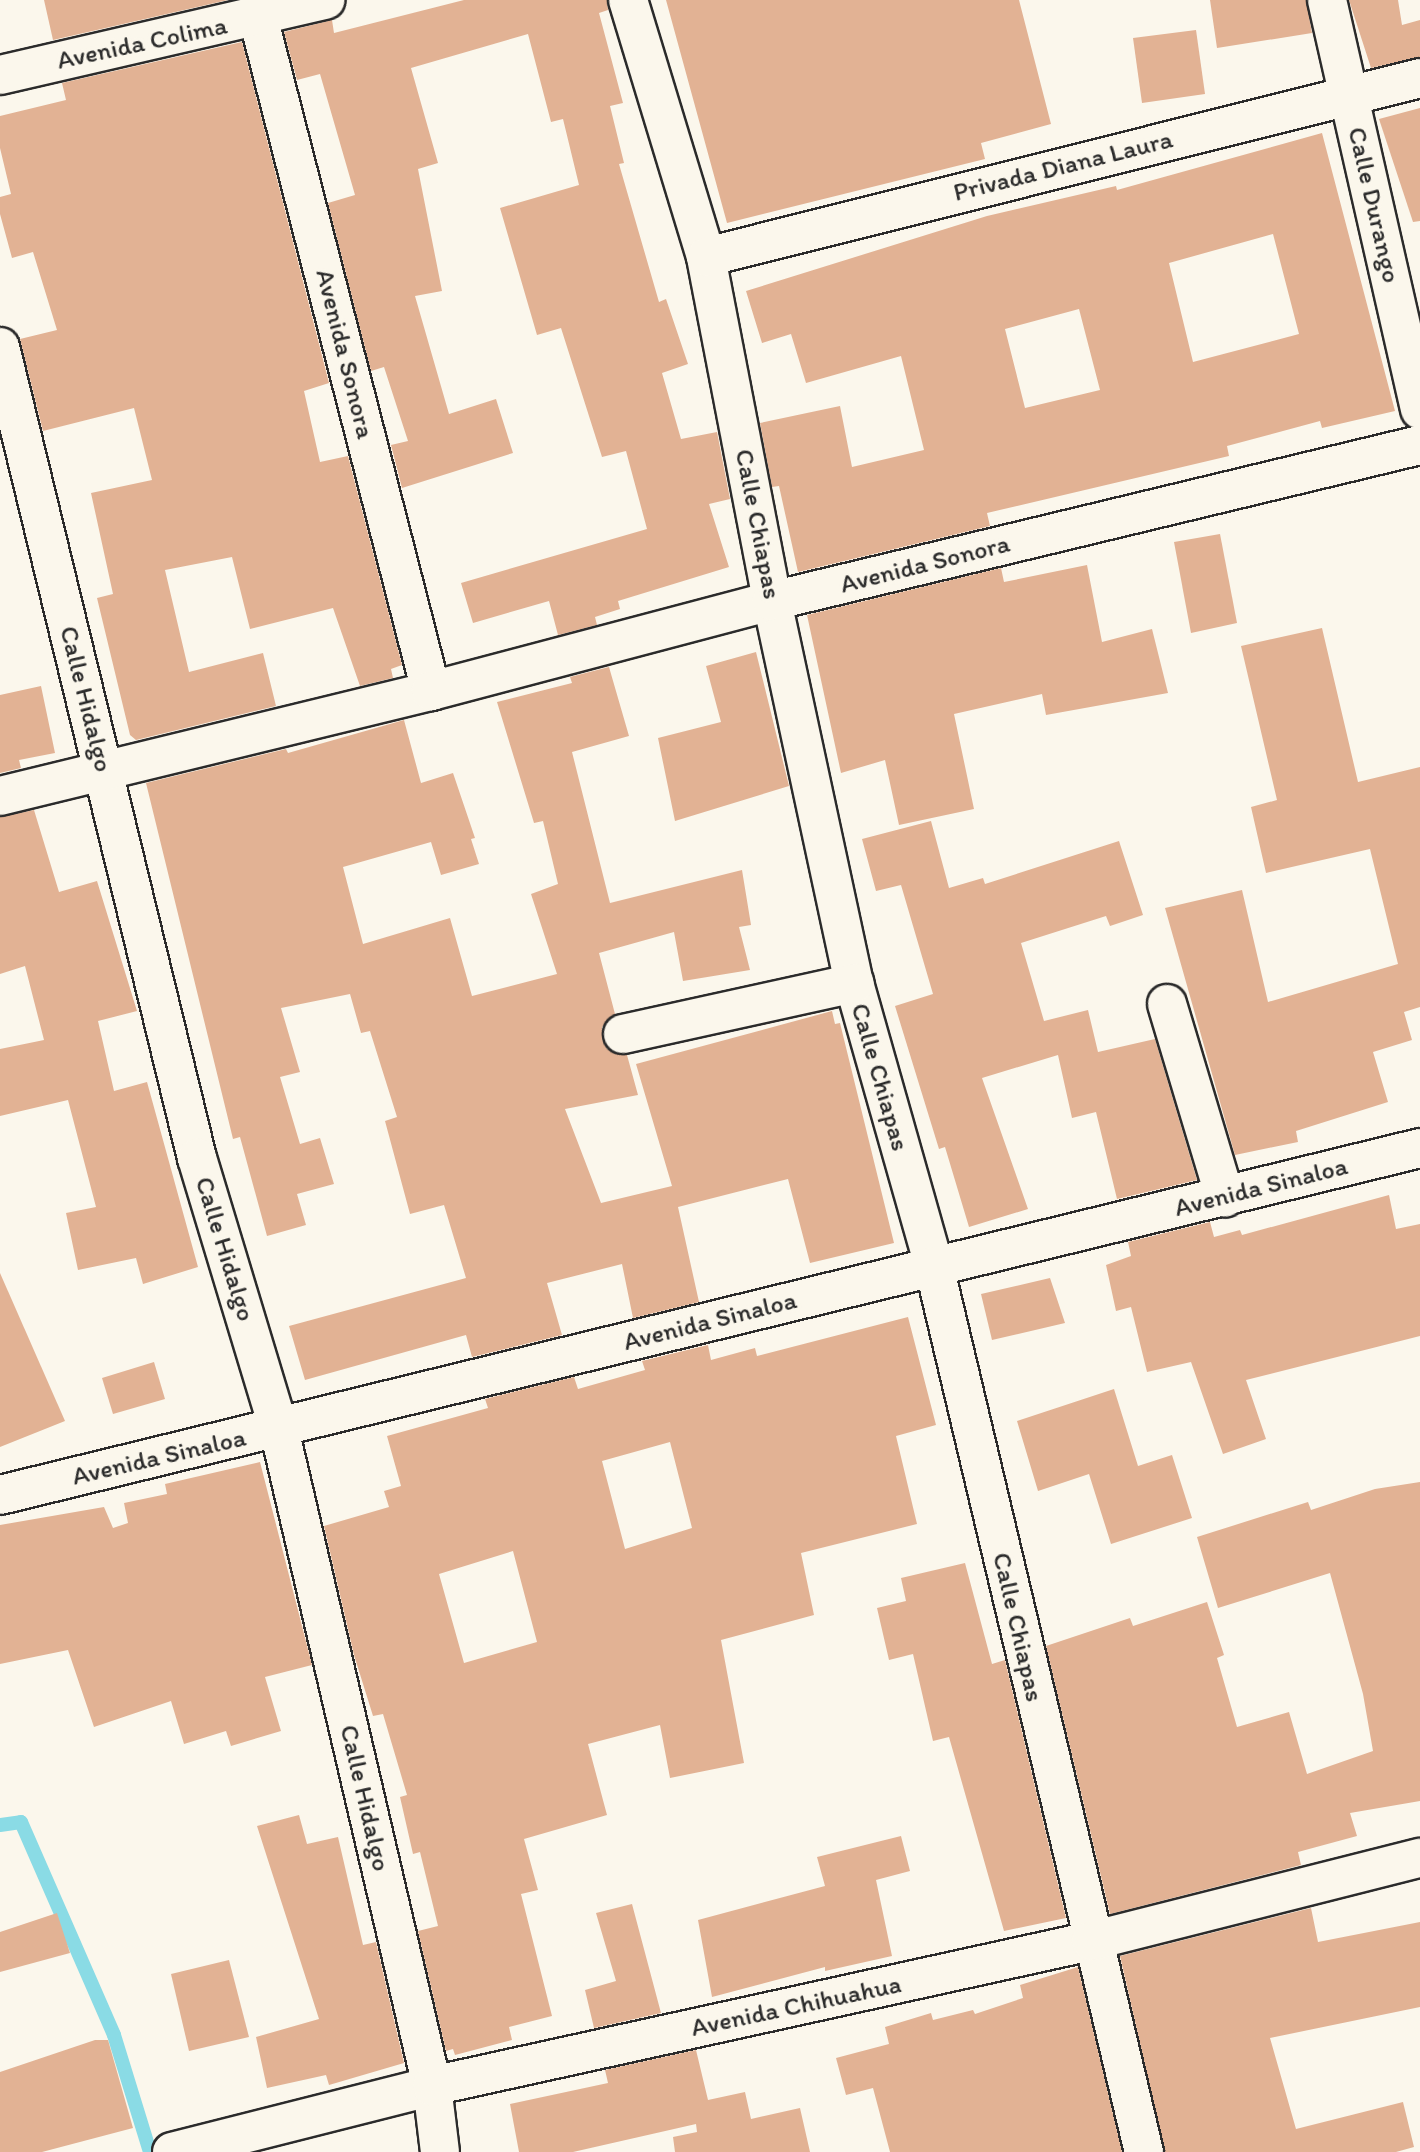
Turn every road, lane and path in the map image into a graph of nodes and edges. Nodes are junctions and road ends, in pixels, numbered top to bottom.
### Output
1 (325, 0) edge
2 (628, 0) edge
3 (1327, 0) edge
4 (258, 18) junction
5 (0, 75) edge
6 (1420, 78) edge
7 (1349, 93) junction
8 (706, 257) junction
9 (0, 347) edge
10 (1420, 410) edge
11 (1420, 445) edge
12 (772, 601) junction
13 (431, 691) junction
14 (103, 772) junction
15 (0, 796) edge
16 (854, 984) junction
17 (1167, 1004) dead end
18 (623, 1034) dead end
19 (1420, 1148) edge
20 (1225, 1197) junction
21 (934, 1266) junction
22 (279, 1429) junction
23 (0, 1495) edge
24 (1420, 1858) edge
25 (1091, 1941) junction
26 (432, 2086) junction
27 (173, 2152) edge
28 (440, 2152) edge
29 (1144, 2152) edge

1 - 4 street, Avenida Colima
2 - 8 street, Calle Chiapas
3 - 7 street, Calle Durango
4 - 5 street, Avenida Colima
4 - 13 street, Avenida Sonora
6 - 7 street, Privada Diana Laura
7 - 8 street, Privada Diana Laura
7 - 10 street, Calle Durango
8 - 12 street, Calle Chiapas
9 - 14 street, Calle Hidalgo
11 - 12 street, Avenida Sonora
12 - 13 street, Avenida Sonora
12 - 16 street, Calle Chiapas
13 - 14 street, Avenida Sonora
14 - 15 street, Avenida Sonora
14 - 22 street, Calle Hidalgo
16 - 18 street
16 - 21 street, Calle Chiapas
17 - 20 street
19 - 20 street, Avenida Sinaloa
20 - 21 street, Avenida Sinaloa
21 - 22 street, Avenida Sinaloa
21 - 25 street, Calle Chiapas
22 - 23 street, Avenida Sinaloa
22 - 26 street, Calle Hidalgo
24 - 25 street, Avenida Chihuahua
25 - 26 street, Avenida Chihuahua
25 - 29 street, Calle Chiapas
26 - 27 street, Avenida Chihuahua
26 - 28 street, Calle Hidalgo

